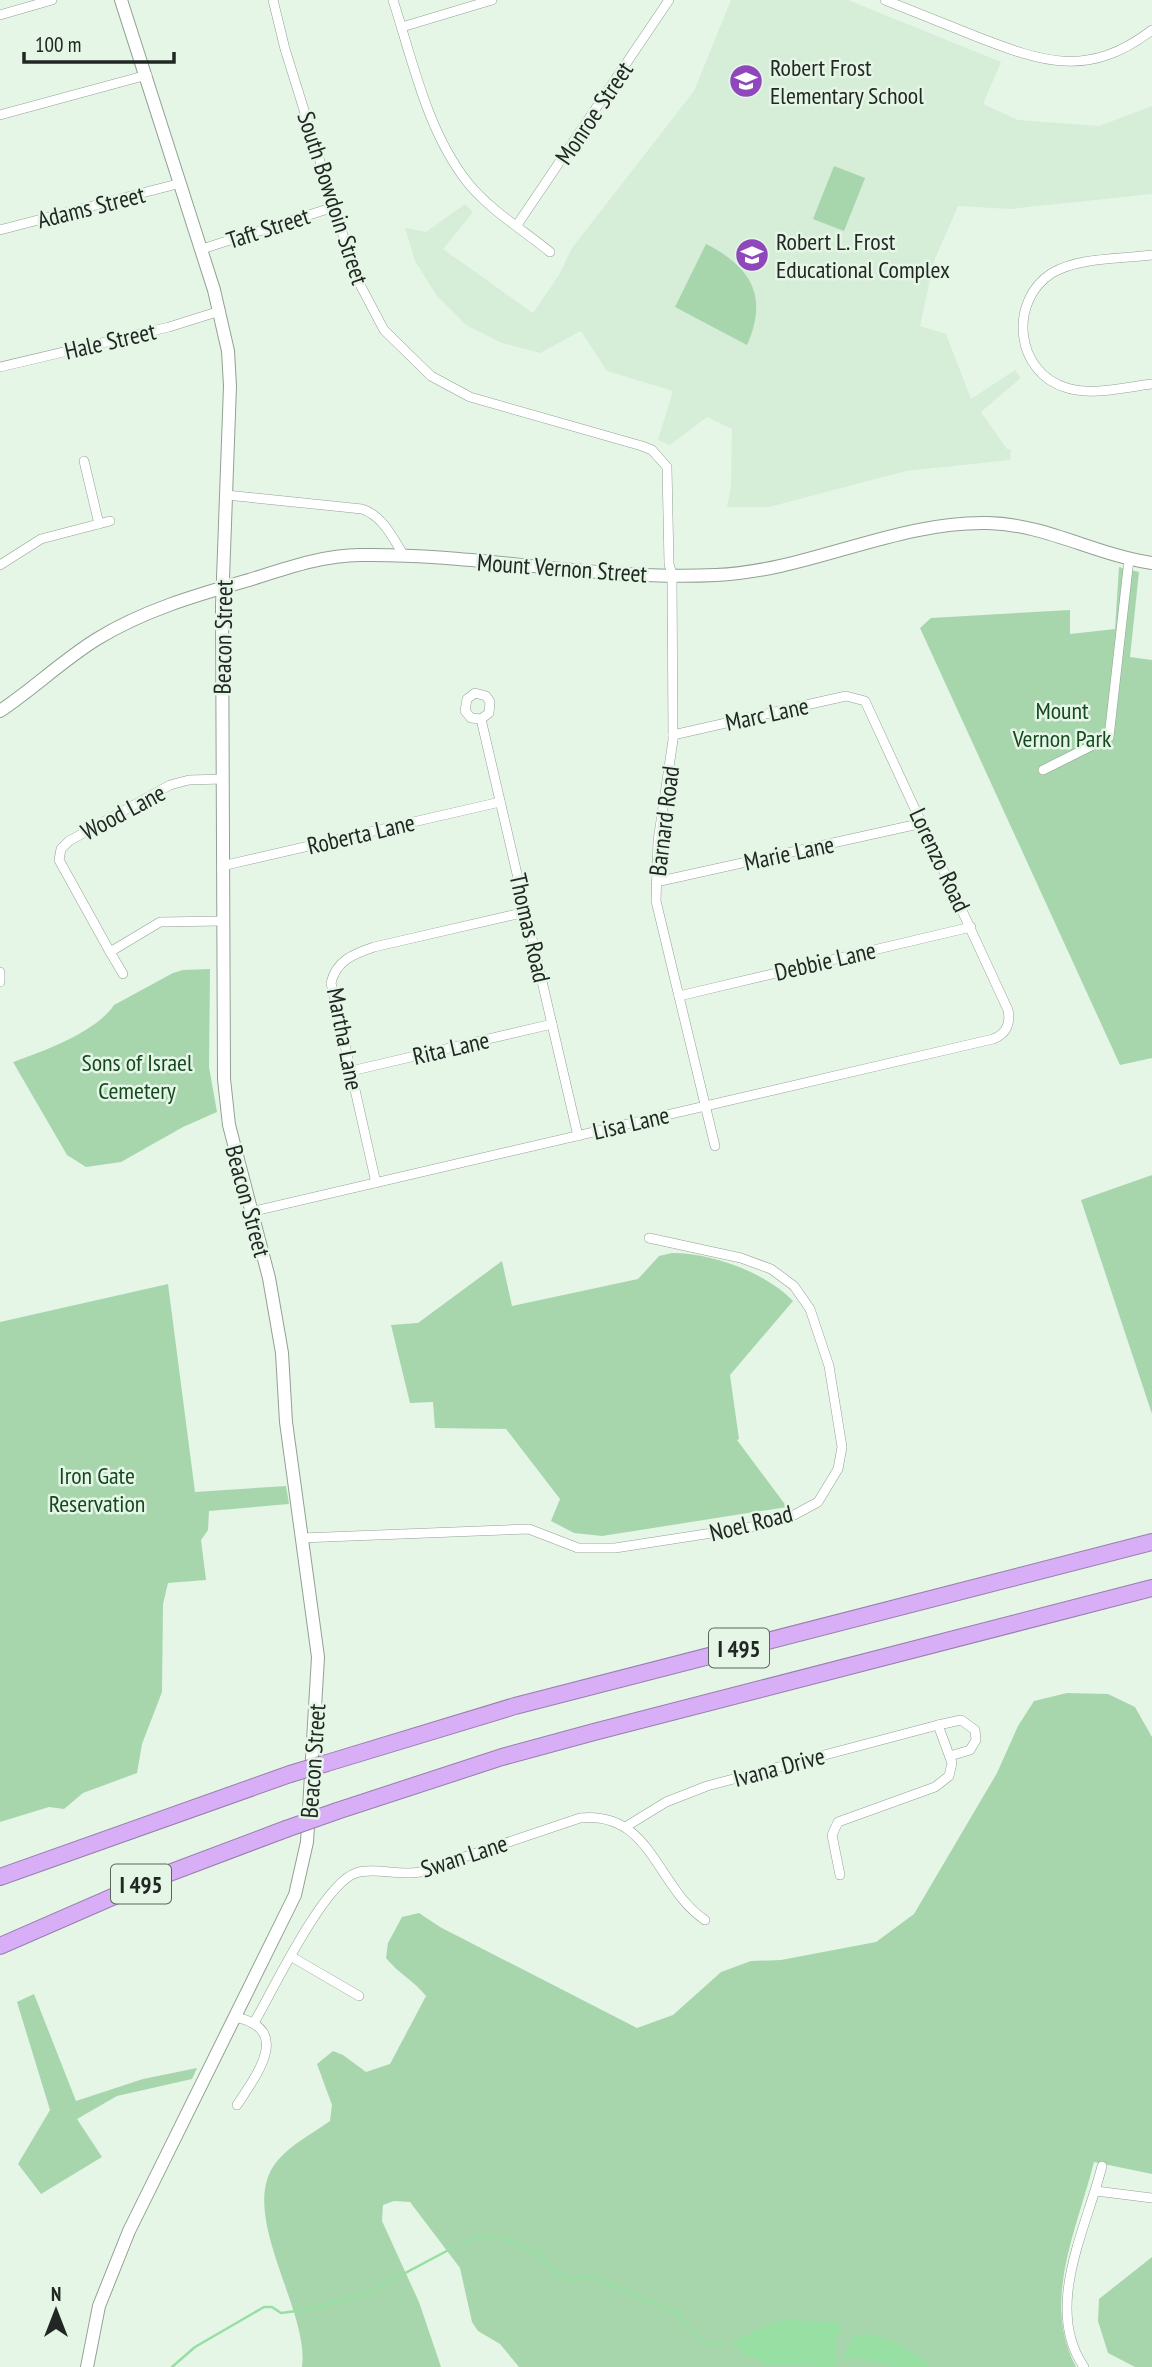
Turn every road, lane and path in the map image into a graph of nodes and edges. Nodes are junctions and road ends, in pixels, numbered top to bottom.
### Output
1 (52, 0) edge
2 (121, 0) edge
3 (273, 0) edge
4 (393, 0) edge
5 (492, 0) edge
6 (669, 0) edge
7 (885, 0) edge
8 (0, 15) edge
9 (402, 27) junction
10 (1152, 30) edge
11 (147, 75) junction
12 (0, 115) edge
13 (181, 183) junction
14 (334, 207) junction
15 (517, 225) junction
16 (0, 230) edge
17 (202, 249) junction
18 (550, 252) dead end
19 (1152, 255) edge
20 (220, 311) junction
21 (0, 367) edge
22 (1152, 384) edge
23 (85, 461) dead end
24 (663, 463) joint
25 (226, 495) junction
26 (110, 521) dead end
27 (99, 524) junction
28 (404, 556) junction
29 (1129, 559) junction
30 (1152, 563) edge
31 (0, 565) edge
32 (672, 574) junction
33 (223, 587) junction
34 (860, 698) joint
35 (0, 711) edge
36 (481, 719) dead end
37 (673, 734) junction
38 (1043, 770) dead end
39 (222, 779) junction
40 (500, 802) junction
41 (923, 823) junction
42 (222, 866) junction
43 (656, 882) junction
44 (526, 912) junction
45 (222, 921) junction
46 (971, 927) junction
47 (110, 952) junction
48 (0, 972) edge
49 (123, 974) dead end
50 (0, 982) edge
51 (679, 996) junction
52 (552, 1024) junction
53 (1008, 1026) joint
54 (351, 1072) junction
55 (706, 1106) junction
56 (578, 1136) junction
57 (715, 1146) dead end
58 (376, 1183) junction
59 (250, 1212) junction
60 (649, 1238) dead end
61 (301, 1538) junction
62 (1152, 1542) edge
63 (1152, 1588) edge
64 (939, 1725) junction
65 (950, 1756) junction
66 (627, 1826) junction
67 (840, 1875) dead end
68 (0, 1877) edge
69 (705, 1920) dead end
70 (0, 1946) edge
71 (292, 1957) junction
72 (359, 1996) dead end
73 (235, 2017) junction
74 (255, 2021) junction
75 (237, 2105) dead end
76 (1102, 2166) dead end
77 (1096, 2190) junction
78 (1152, 2197) edge
79 (87, 2367) edge
80 (1084, 2367) edge

1 - 8 street
2 - 11 main road, Beacon Street
3 - 14 street, South Bowdoin Street
4 - 9 street
5 - 9 street
6 - 15 street, Monroe Street
7 - 10 street
9 - 15 street
11 - 12 street
11 - 13 main road, Beacon Street
13 - 16 street, Adams Street
13 - 17 main road, Beacon Street
14 - 17 street, Taft Street
14 - 24 street, South Bowdoin Street
15 - 18 street
17 - 20 main road, Beacon Street
19 - 22 street
20 - 21 street, Hale Street
20 - 25 main road, Beacon Street
23 - 27 street
24 - 32 street, Barnard Road
25 - 28 street
25 - 33 main road, Beacon Street
26 - 27 street
27 - 31 street
28 - 32 main road, Mount Vernon Street
28 - 33 main road, Mount Vernon Street
29 - 30 main road, Mount Vernon Street
29 - 32 main road, Mount Vernon Street
29 - 38 street
32 - 37 street, Barnard Road
33 - 35 main road, Mount Vernon Street
33 - 39 main road, Beacon Street
34 - 37 street, Marc Lane
34 - 41 street, Lorenzo Road
36 - 40 street, Thomas Road
37 - 43 street, Barnard Road
39 - 42 main road, Beacon Street
39 - 47 street, Wood Lane
40 - 42 street, Roberta Lane
40 - 44 street, Thomas Road
41 - 43 street, Marie Lane
41 - 46 street, Lorenzo Road
42 - 45 main road, Beacon Street
43 - 51 street, Barnard Road
44 - 52 street, Thomas Road
44 - 54 street, Martha Lane
45 - 47 street
45 - 59 main road, Beacon Street
46 - 51 street, Debbie Lane
46 - 53 street, Lorenzo Road
47 - 49 street, Wood Lane
48 - 50 street
51 - 55 street, Barnard Road
52 - 54 street, Rita Lane
52 - 56 street, Thomas Road
53 - 55 street, Lisa Lane
54 - 58 street, Martha Lane
55 - 56 street, Lisa Lane
55 - 57 street, Barnard Road
56 - 58 street, Lisa Lane
58 - 59 street, Lisa Lane
59 - 61 main road, Beacon Street
60 - 61 street, Noel Road
61 - 73 main road, Beacon Street
62 - 68 highway, I 495, bridge
63 - 70 highway, I 495, bridge
64 - 65 street
64 - 65 street, Ivana Drive
64 - 66 street, Ivana Drive
65 - 67 street
66 - 69 street
66 - 71 street, Swan Lane
71 - 72 street
71 - 74 street, Swan Lane
73 - 74 street
73 - 79 main road, Beacon Street
74 - 75 street
76 - 77 street
77 - 78 street
77 - 80 street

